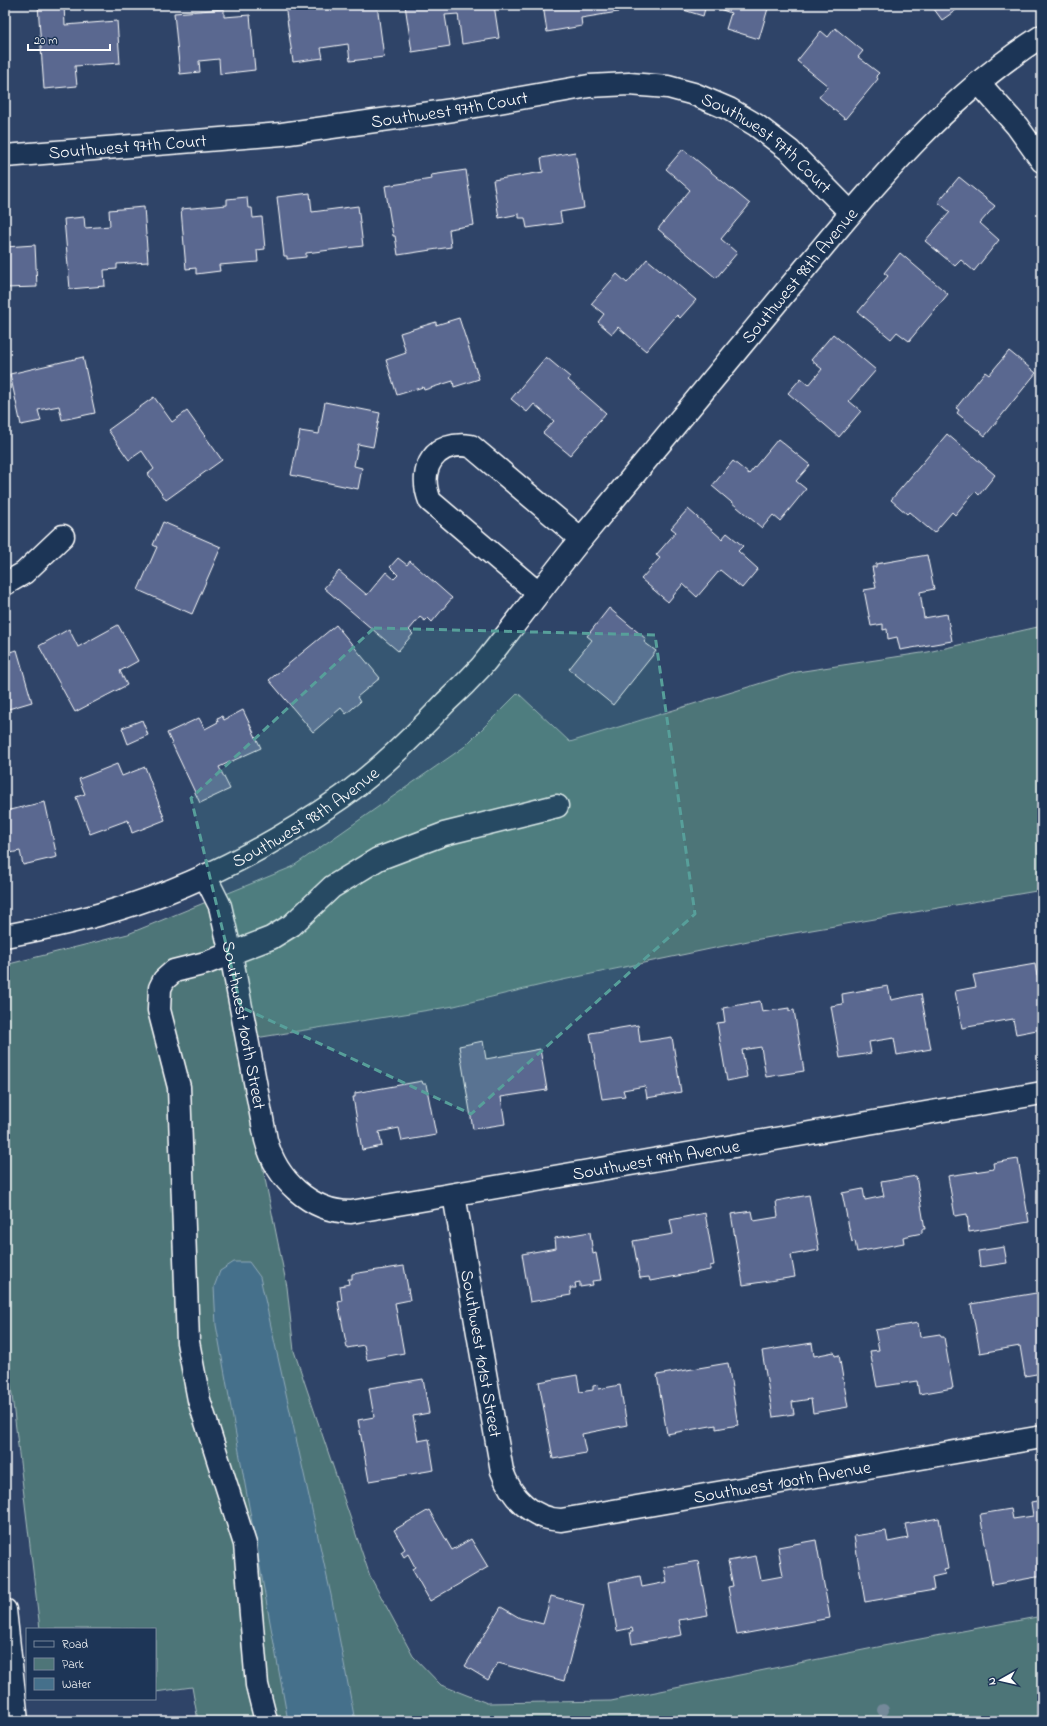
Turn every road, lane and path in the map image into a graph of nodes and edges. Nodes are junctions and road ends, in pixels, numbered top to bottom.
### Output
1 (1042, 36) edge
2 (979, 83) junction
3 (5, 156) edge
4 (1042, 161) edge
5 (851, 213) junction
6 (63, 536) dead end
7 (581, 539) junction
8 (5, 584) edge
9 (538, 593) junction
10 (558, 806) dead end
11 (206, 876) junction
12 (5, 936) edge
13 (231, 954) junction
14 (1042, 1093) edge
15 (282, 1174) joint
16 (454, 1195) junction
17 (1042, 1437) edge
18 (525, 1506) joint
19 (5, 1610) edge
20 (17, 1721) edge
21 (266, 1721) edge

1 - 2 street, Southwest 98th Avenue
2 - 4 street
2 - 5 street, Southwest 98th Avenue
3 - 5 street, Southwest 97th Court
5 - 7 street, Southwest 98th Avenue
6 - 8 street
7 - 9 street, Southwest 98th Avenue
7 - 9 street
9 - 11 street, Southwest 98th Avenue
10 - 13 street
11 - 12 street, Southwest 98th Avenue
11 - 13 street, Southwest 100th Street
13 - 15 street, Southwest 100th Street
13 - 21 street
14 - 16 street, Southwest 99th Avenue
15 - 16 street, Southwest 99th Avenue
16 - 18 street, Southwest 101st Street
17 - 18 street, Southwest 100th Avenue
19 - 20 street

